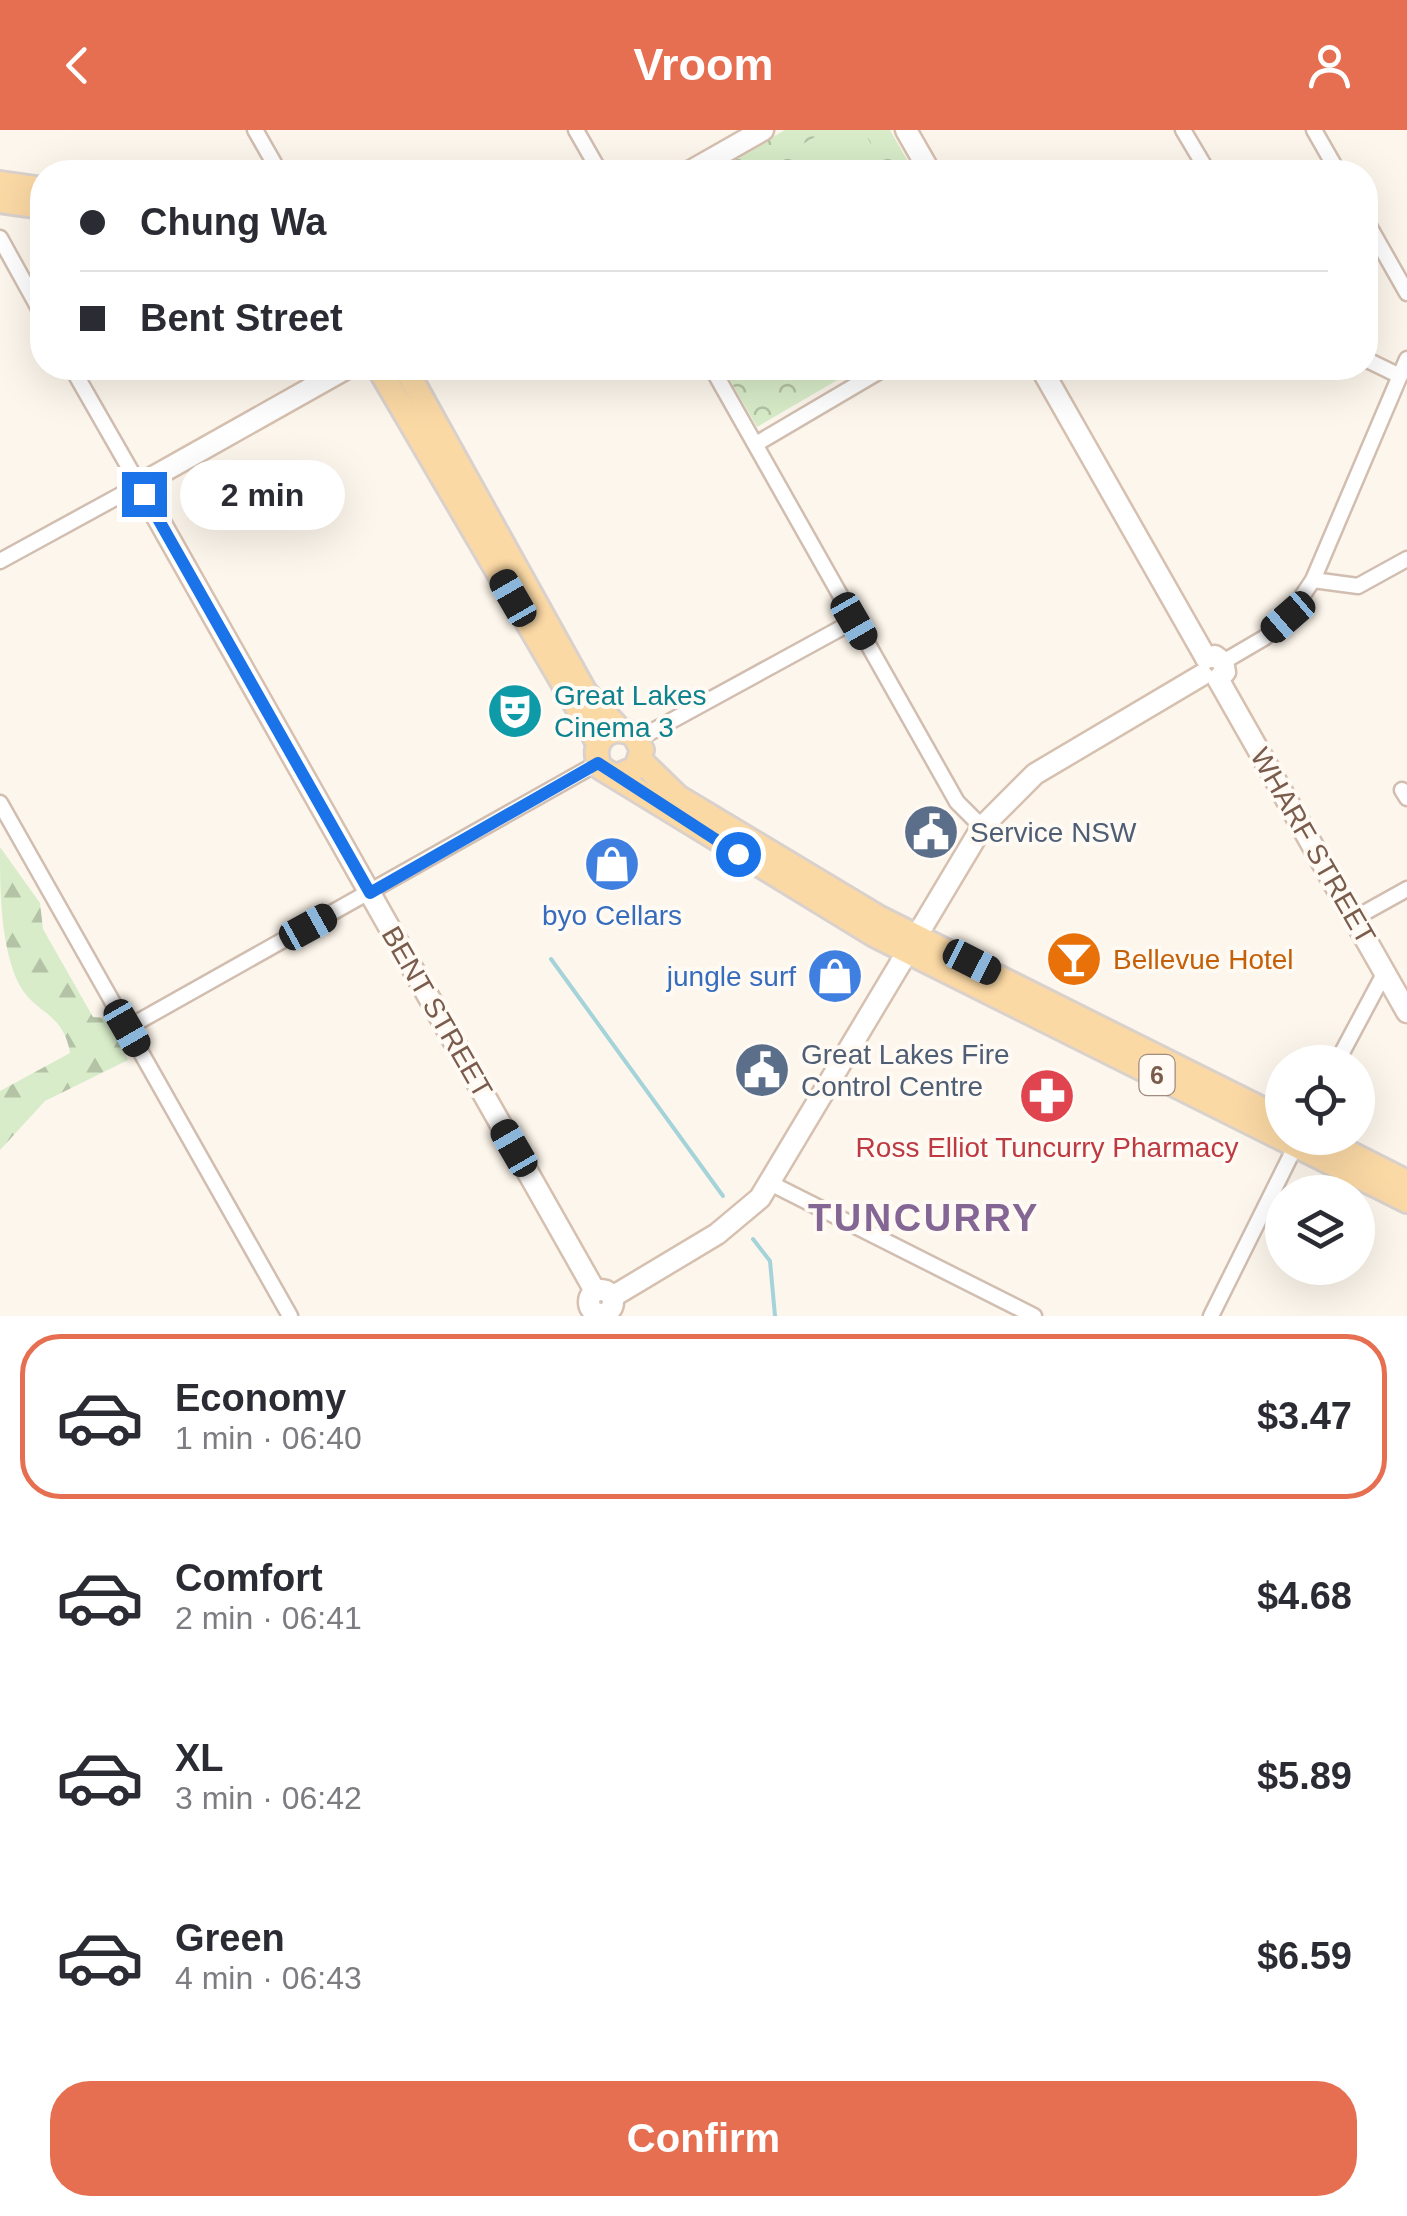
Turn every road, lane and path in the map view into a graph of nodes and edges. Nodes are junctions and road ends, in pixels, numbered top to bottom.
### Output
1 (255, 130) edge
2 (576, 130) edge
3 (764, 130) edge
4 (906, 130) edge
5 (1184, 130) edge
6 (1314, 130) edge
7 (272, 160) edge
8 (593, 160) edge
9 (710, 160) edge
10 (923, 160) edge
11 (1201, 160) edge
12 (1331, 160) edge
13 (0, 183) edge
14 (30, 187) edge
15 (0, 201) edge
16 (30, 205) edge
17 (0, 238) edge
18 (1378, 243) edge
19 (30, 292) edge
20 (1407, 293) edge
21 (1407, 359) edge
22 (1378, 365) edge
23 (1400, 376) junction
24 (79, 380) edge
25 (326, 380) edge
26 (387, 380) edge
27 (412, 380) edge
28 (719, 380) edge
29 (865, 380) edge
30 (1048, 380) edge
31 (756, 444) junction
32 (139, 485) junction
33 (1407, 559) edge
34 (0, 561) edge
35 (1312, 580) junction
36 (854, 621) junction
37 (1212, 669) junction
38 (633, 743) junction
39 (604, 760) junction
40 (0, 803) edge
41 (982, 827) junction
42 (1407, 889) edge
43 (370, 893) junction
44 (1355, 918) junction
45 (910, 943) junction
46 (1385, 972) junction
47 (1407, 1012) edge
48 (127, 1028) junction
49 (1346, 1045) edge
50 (1265, 1111) edge
51 (1265, 1129) edge
52 (1291, 1155) edge
53 (1316, 1155) edge
54 (1354, 1155) edge
55 (1407, 1182) edge
56 (770, 1183) junction
57 (1407, 1201) edge
58 (598, 1307) edge
59 (290, 1316) edge
60 (1034, 1316) edge
61 (1211, 1316) edge

1 - 7 street
2 - 8 street
3 - 9 street
4 - 10 street
5 - 11 street
6 - 12 street
13 - 14 main road
15 - 16 main road
17 - 19 street
18 - 20 street
21 - 23 street
22 - 23 street
23 - 35 street
24 - 32 street, BENT STREET
25 - 32 street
26 - 39 main road, 6
27 - 38 main road, 6
28 - 31 street
29 - 31 street
30 - 37 street, WHARF STREET
31 - 36 street
32 - 34 street
32 - 43 street, BENT STREET
33 - 35 street
35 - 37 street
36 - 38 street
36 - 41 street
37 - 41 street
37 - 44 street, WHARF STREET
38 - 39 main road
38 - 39 main road
38 - 45 main road, 6
39 - 43 street
39 - 45 main road, 6
40 - 48 street
41 - 45 street
42 - 44 street
43 - 48 street
43 - 58 street, BENT STREET
44 - 46 street, WHARF STREET
45 - 50 main road, 6
45 - 51 main road, 6
45 - 56 street
46 - 47 street, WHARF STREET
46 - 49 street
48 - 59 street
52 - 61 street
53 - 57 main road, 6
54 - 55 main road
56 - 58 street
56 - 60 street

